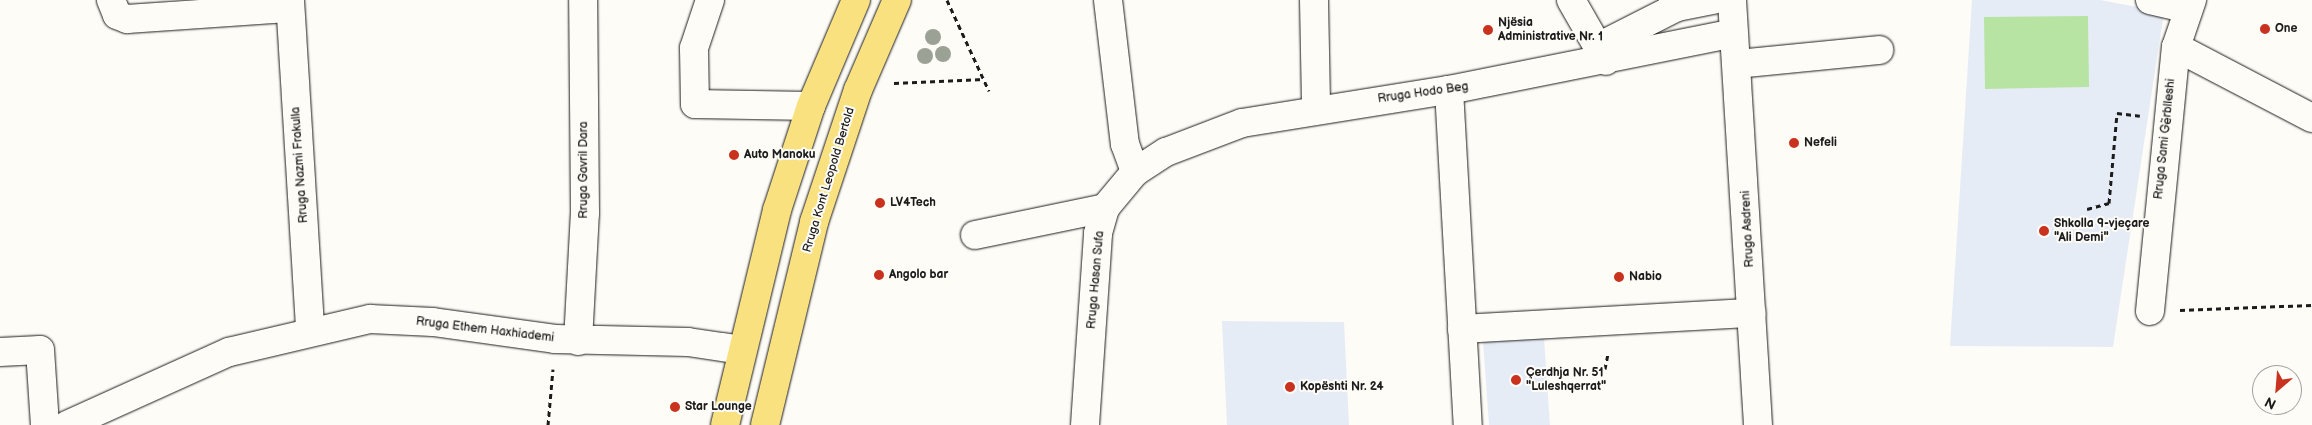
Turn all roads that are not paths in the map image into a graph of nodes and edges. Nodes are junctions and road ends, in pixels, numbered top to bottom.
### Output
1 (111, 0) edge
2 (583, 0) edge
3 (710, 0) edge
4 (856, 0) edge
5 (897, 0) edge
6 (1108, 0) edge
7 (1314, 0) edge
8 (1571, 0) edge
9 (1712, 0) edge
10 (1732, 0) edge
11 (2150, 0) edge
12 (1675, 3) edge
13 (289, 4) edge
14 (2190, 5) edge
15 (1733, 33) junction
16 (2176, 47) junction
17 (1879, 50) dead end
18 (1602, 54) junction
19 (1737, 64) junction
20 (1449, 90) junction
21 (811, 106) junction
22 (1316, 109) junction
23 (2312, 118) edge
24 (1135, 172) junction
25 (1105, 208) junction
26 (975, 235) dead end
27 (2150, 311) road end
28 (1752, 313) junction
29 (1462, 329) junction
30 (310, 330) junction
31 (567, 340) junction
32 (742, 350) junction
33 (0, 352) edge
34 (45, 425) edge
35 (67, 425) edge
36 (725, 425) edge
37 (765, 425) edge
38 (1085, 425) edge
39 (1468, 425) edge
40 (1758, 425) edge

1 - 13 street
2 - 31 street, Rruga Gavril Dara
3 - 21 street
4 - 21 main road
5 - 37 main road, Rruga Kont Leopold Bertold
6 - 24 street
7 - 22 street
8 - 18 street
9 - 12 street
10 - 15 street
11 - 14 street
12 - 18 street
13 - 30 street, Rruga Nazmi Frakulla
14 - 16 street, Rruga Sami Gërblleshi
15 - 18 street, Rruga Hodo Beg
15 - 19 street, Rruga Asdreni
16 - 23 street
16 - 27 street, Rruga Sami Gërblleshi
17 - 19 street
18 - 20 street, Rruga Hodo Beg
19 - 28 street, Rruga Asdreni
20 - 22 street, Rruga Hodo Beg
20 - 29 street
21 - 32 main road
22 - 24 street, Rruga Hodo Beg
24 - 25 street, Rruga Hodo Beg
25 - 26 street
25 - 38 street, Rruga Hasan Sufa
28 - 29 street
28 - 40 street, Rruga Asdreni
29 - 39 street
30 - 31 street, Rruga Ethem Haxhiademi
30 - 35 street, Rruga Ethem Haxhiademi
31 - 32 street, Rruga Ethem Haxhiademi
32 - 36 main road
33 - 34 street

